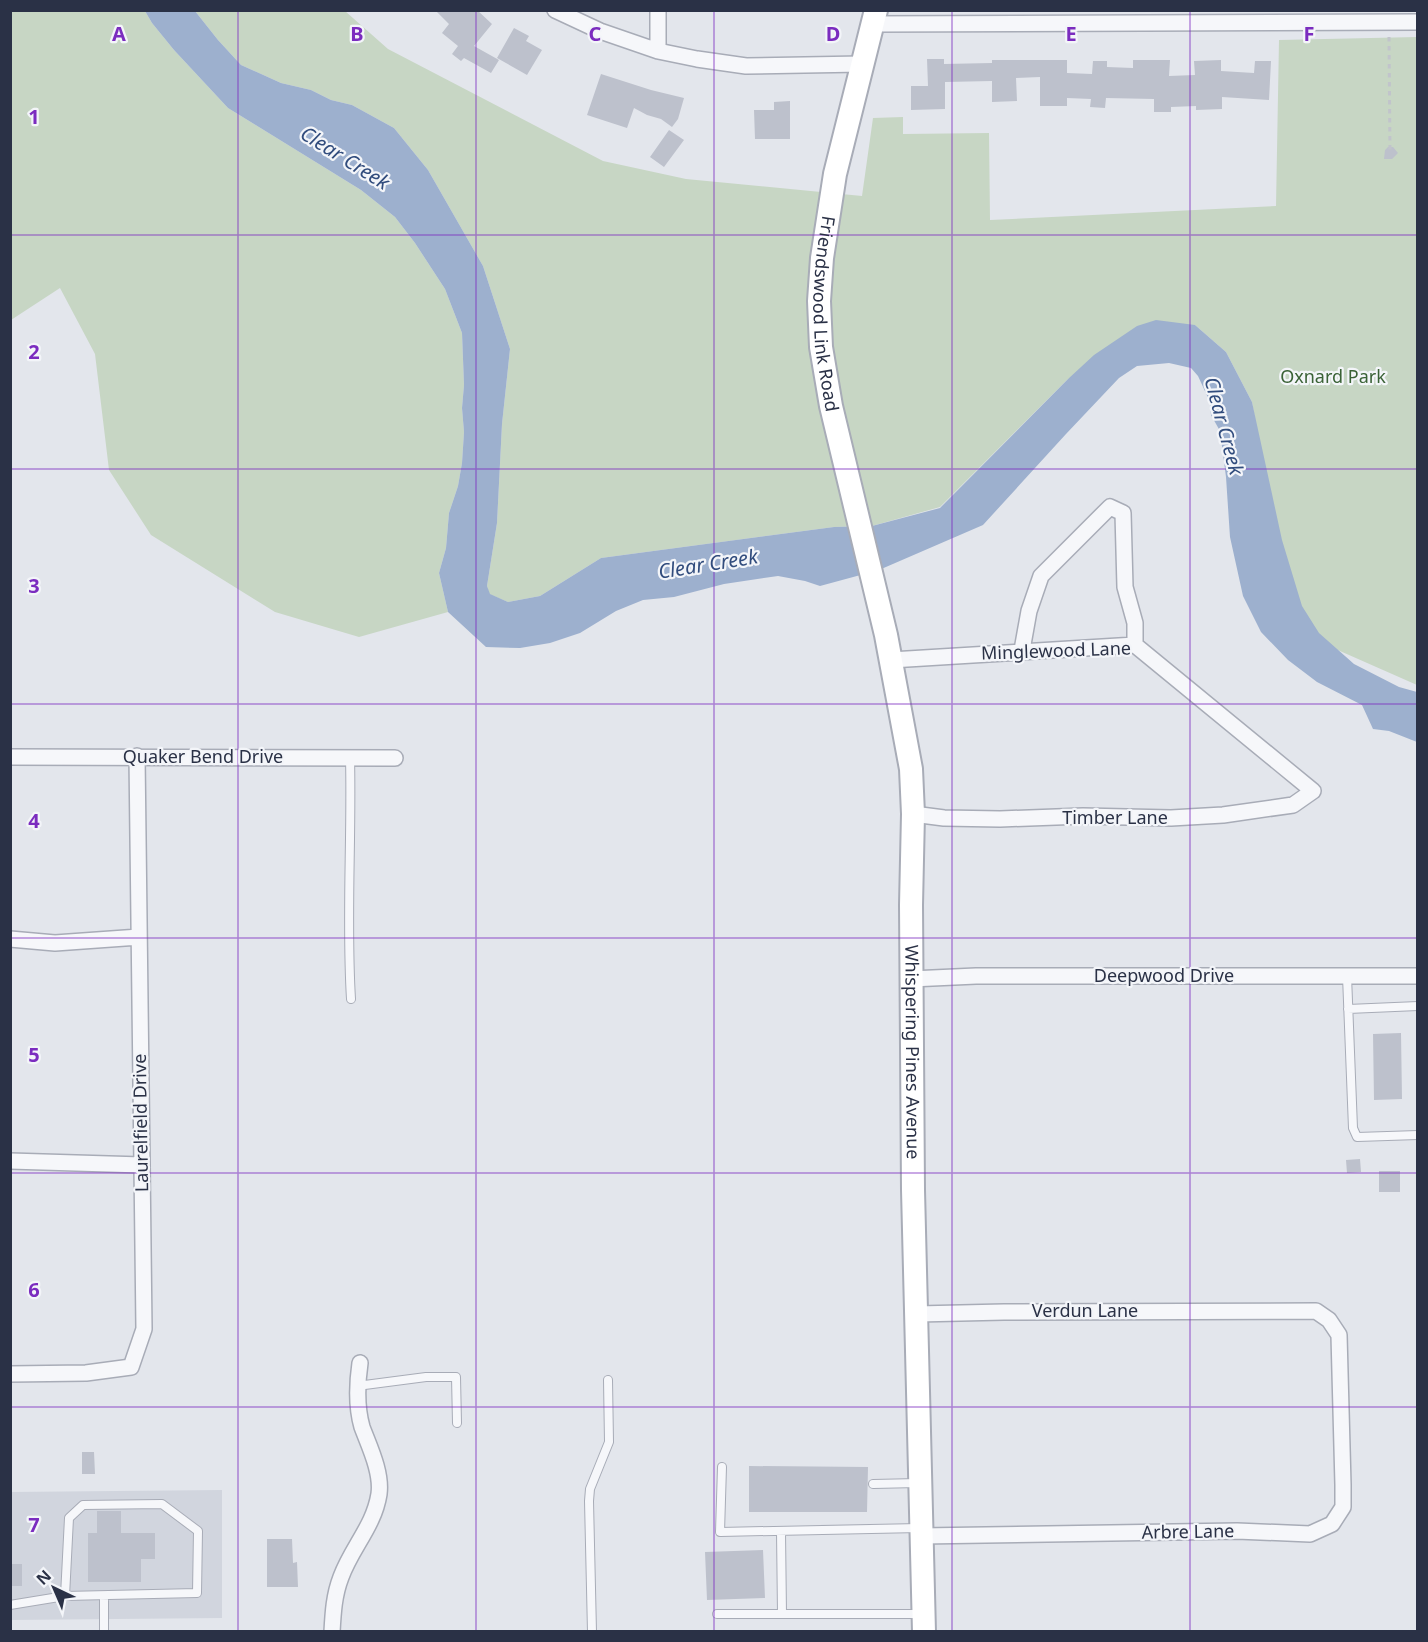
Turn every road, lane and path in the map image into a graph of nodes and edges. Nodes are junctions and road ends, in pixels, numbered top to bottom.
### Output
1 (555, 10) edge
2 (658, 10) edge
3 (875, 17) edge
4 (1176, 17) edge
5 (1418, 22) edge
6 (1386, 23) edge
7 (658, 51) junction
8 (862, 64) junction
9 (1390, 153) dead end
10 (848, 478) joint
11 (1135, 645) junction
12 (1022, 650) junction
13 (891, 660) junction
14 (137, 756) junction
15 (10, 757) edge
16 (350, 758) junction
17 (395, 758) dead end
18 (1313, 791) joint
19 (913, 814) junction
20 (139, 938) junction
21 (10, 939) edge
22 (1347, 976) junction
23 (1418, 976) edge
24 (911, 979) junction
25 (351, 999) dead end
26 (1418, 1006) edge
27 (1348, 1009) junction
28 (1418, 1135) edge
29 (10, 1161) edge
30 (142, 1165) junction
31 (917, 1314) junction
32 (360, 1363) dead end
33 (10, 1374) edge
34 (608, 1380) dead end
35 (357, 1386) junction
36 (1341, 1407) joint
37 (457, 1423) dead end
38 (722, 1467) dead end
39 (919, 1483) junction
40 (873, 1484) dead end
41 (781, 1532) junction
42 (921, 1532) junction
43 (65, 1596) junction
44 (104, 1596) junction
45 (10, 1605) edge
46 (717, 1614) dead end
47 (782, 1614) junction
48 (924, 1623) edge
49 (104, 1632) edge
50 (332, 1632) edge
51 (592, 1632) edge

1 - 7 street
2 - 7 street
3 - 4 street
3 - 8 main road, Friendswood Link Road
4 - 6 street
5 - 6 street
6 - 9 path
7 - 8 street
8 - 10 main road, Friendswood Link Road
10 - 13 main road, Whispering Pines Avenue
11 - 12 street, Minglewood Lane
11 - 12 street
11 - 18 street, Minglewood Lane
12 - 13 street, Minglewood Lane
13 - 19 main road, Whispering Pines Avenue
14 - 15 street, Quaker Bend Drive
14 - 16 street, Quaker Bend Drive
14 - 20 street, Laurelfield Drive
16 - 17 street, Quaker Bend Drive
16 - 25 lane
18 - 19 street, Timber Lane
19 - 24 main road, Whispering Pines Avenue
20 - 21 street
20 - 30 street, Laurelfield Drive
22 - 23 street, Deepwood Drive
22 - 24 street, Deepwood Drive
22 - 27 lane
24 - 31 main road, Whispering Pines Avenue
26 - 27 lane
27 - 28 lane
29 - 30 street
30 - 33 street, Laurelfield Drive
31 - 36 street, Verdun Lane
31 - 39 main road, Whispering Pines Avenue
32 - 35 street
34 - 51 lane
35 - 37 lane
35 - 50 street
36 - 42 street, Arbre Lane
38 - 41 lane
39 - 40 lane
39 - 42 main road, Whispering Pines Avenue
41 - 42 lane
41 - 47 lane
42 - 48 main road, Whispering Pines Avenue
43 - 44 lane
43 - 44 lane
43 - 45 lane
44 - 49 lane
46 - 47 lane
47 - 48 lane

